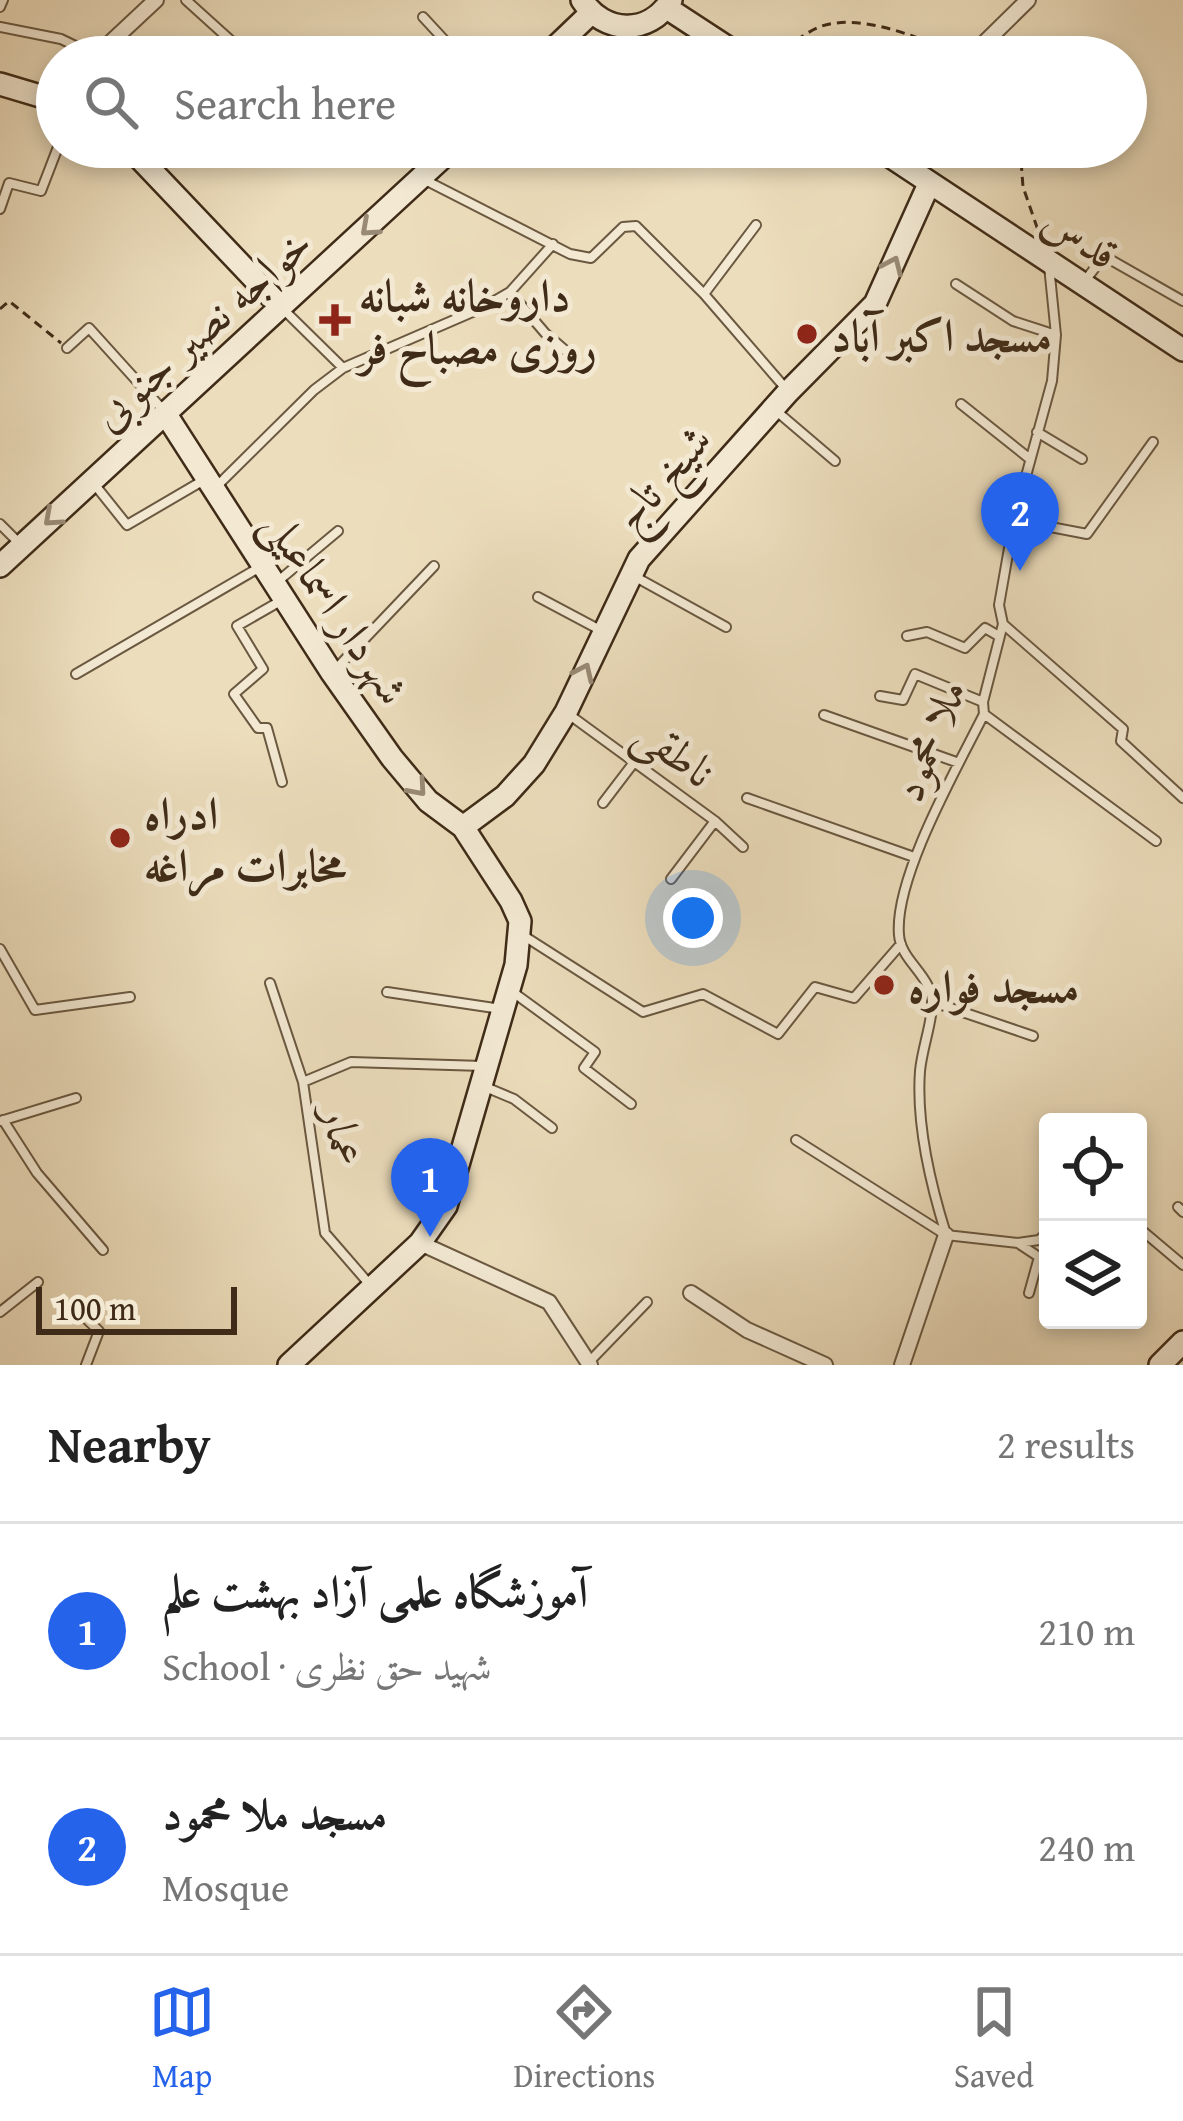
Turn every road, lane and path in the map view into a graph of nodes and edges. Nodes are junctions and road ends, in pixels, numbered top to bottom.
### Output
1 (155, 0) edge
2 (186, 0) edge
3 (1028, 0) edge
4 (669, 4) edge
5 (586, 6) edge
6 (423, 17) dead end
7 (0, 27) edge
8 (46, 36) edge
9 (116, 36) edge
10 (226, 36) edge
11 (441, 36) edge
12 (561, 36) edge
13 (713, 36) edge
14 (806, 36) edge
15 (913, 36) edge
16 (991, 36) edge
17 (0, 84) edge
18 (36, 95) edge
19 (50, 168) edge
20 (149, 168) edge
21 (434, 168) edge
22 (906, 168) edge
23 (1022, 168) edge
24 (423, 179) junction
25 (929, 184) junction
26 (0, 209) edge
27 (756, 225) dead end
28 (553, 244) junction
29 (1048, 260) junction
30 (1083, 283) junction
31 (956, 284) dead end
32 (510, 292) junction
33 (704, 293) junction
34 (1183, 301) edge
35 (281, 307) junction
36 (0, 310) edge
37 (1056, 335) junction
38 (67, 348) joint
39 (1183, 350) edge
40 (566, 351) dead end
41 (343, 368) junction
42 (781, 400) junction
43 (962, 404) dead end
44 (165, 412) junction
45 (1037, 431) junction
46 (1153, 442) dead end
47 (1082, 458) dead end
48 (1030, 459) junction
49 (835, 461) dead end
50 (92, 482) junction
51 (209, 485) junction
52 (1014, 520) junction
53 (0, 524) edge
54 (338, 531) dead end
55 (22, 546) junction
56 (0, 566) edge
57 (434, 566) dead end
58 (630, 574) junction
59 (275, 582) junction
60 (538, 597) dead end
61 (1003, 624) junction
62 (725, 627) dead end
63 (603, 631) junction
64 (997, 635) junction
65 (907, 636) dead end
66 (332, 673) junction
67 (76, 674) dead end
68 (880, 697) dead end
69 (983, 702) junction
70 (566, 712) junction
71 (824, 715) dead end
72 (984, 715) junction
73 (635, 760) junction
74 (959, 764) junction
75 (282, 782) dead end
76 (747, 798) dead end
77 (1183, 798) edge
78 (603, 802) dead end
79 (715, 821) junction
80 (463, 827) junction
81 (1156, 841) dead end
82 (743, 847) dead end
83 (914, 857) junction
84 (671, 879) dead end
85 (520, 933) junction
86 (901, 944) junction
87 (0, 949) edge
88 (270, 983) dead end
89 (387, 992) dead end
90 (130, 997) dead end
91 (505, 999) junction
92 (933, 1002) junction
93 (1033, 1036) dead end
94 (483, 1076) junction
95 (303, 1082) junction
96 (76, 1098) dead end
97 (631, 1104) dead end
98 (2, 1121) edge
99 (552, 1128) dead end
100 (796, 1140) dead end
101 (946, 1235) junction
102 (1147, 1235) edge
103 (1039, 1240) edge
104 (420, 1243) junction
105 (1018, 1243) junction
106 (103, 1250) dead end
107 (1183, 1265) edge
108 (38, 1282) dead end
109 (372, 1287) junction
110 (691, 1293) dead end
111 (1029, 1293) dead end
112 (647, 1302) dead end
113 (77, 1310) dead end
114 (0, 1312) edge
115 (1183, 1342) edge
116 (589, 1364) edge
117 (86, 1365) edge
118 (289, 1365) edge
119 (824, 1365) edge
120 (902, 1365) edge
121 (1160, 1365) edge

1 - 9 street
2 - 10 lane
3 - 16 street
4 - 5 street
4 - 13 street
5 - 12 street
6 - 11 lane
7 - 8 lane
14 - 15 path
17 - 18 street
19 - 26 lane
20 - 35 street
21 - 24 street, خواجه نصیر جنوبی
22 - 25 street, قدس
23 - 29 path
24 - 28 lane
24 -> 35 street, خواجه نصیر جنوبی
25 - 29 street, قدس
42 -> 25 street, شیخ تاج
27 - 33 lane
28 - 32 lane
28 - 33 lane
29 - 30 street, قدس
29 - 37 lane, ملا محمود
30 - 34 lane
30 - 39 street, قدس
31 - 37 lane
32 - 40 lane
32 - 41 lane
33 - 42 lane
35 - 41 lane
35 - 44 street, خواجه نصیر جنوبی
36 - 38 path
37 - 45 lane, ملا محمود
38 - 44 lane
41 - 51 lane
42 - 49 lane
42 - 58 street, شیخ تاج
43 - 48 lane
44 - 50 street, خواجه نصیر جنوبی
44 - 51 street, شهردار اسماعیلی
45 - 47 lane
45 - 48 lane, ملا محمود
46 - 52 lane
48 - 52 lane, ملا محمود
50 - 51 lane
50 -> 55 street, خواجه نصیر جنوبی
51 - 59 street, شهردار اسماعیلی
52 - 61 lane, ملا محمود
53 - 55 lane
54 - 59 lane
55 - 56 street, خواجه نصیر جنوبی
57 - 66 lane
58 - 62 lane
58 - 63 street, شیخ تاج
59 - 66 street, شهردار اسماعیلی
59 - 67 lane
59 - 75 lane
60 - 63 lane
61 - 64 lane, ملا محمود
61 - 77 lane
70 -> 63 street, شیخ تاج
64 - 65 lane
64 - 69 lane, ملا محمود
66 -> 80 street, شهردار اسماعیلی
68 - 69 lane
69 - 72 lane, ملا محمود
70 - 73 lane, ناطقی
70 - 80 street, شیخ تاج
71 - 74 lane
72 - 74 lane, ملا محمود
72 - 81 lane
73 - 78 lane
73 - 79 lane, ناطقی
74 - 83 lane, ملا محمود
76 - 83 lane
79 - 82 lane, ناطقی
79 - 84 lane
80 - 85 street, شهردار اسماعیلی
83 - 86 lane, ملا محمود
85 - 86 lane
85 - 91 street
86 - 92 lane
87 - 90 lane
88 - 95 lane, عمار
89 - 91 lane
91 - 94 street
91 - 97 lane
92 - 93 lane
92 - 101 lane
94 - 95 lane
94 - 99 lane
94 - 104 street
95 - 109 lane, عمار
96 - 98 lane
98 - 106 lane
100 - 101 lane
101 - 105 lane
101 - 120 street
102 - 107 lane
103 - 105 lane
104 - 109 street
104 - 116 street
105 - 111 lane
108 - 114 lane
109 - 118 street
110 - 119 street
112 - 116 lane
113 - 117 lane
115 - 121 street

